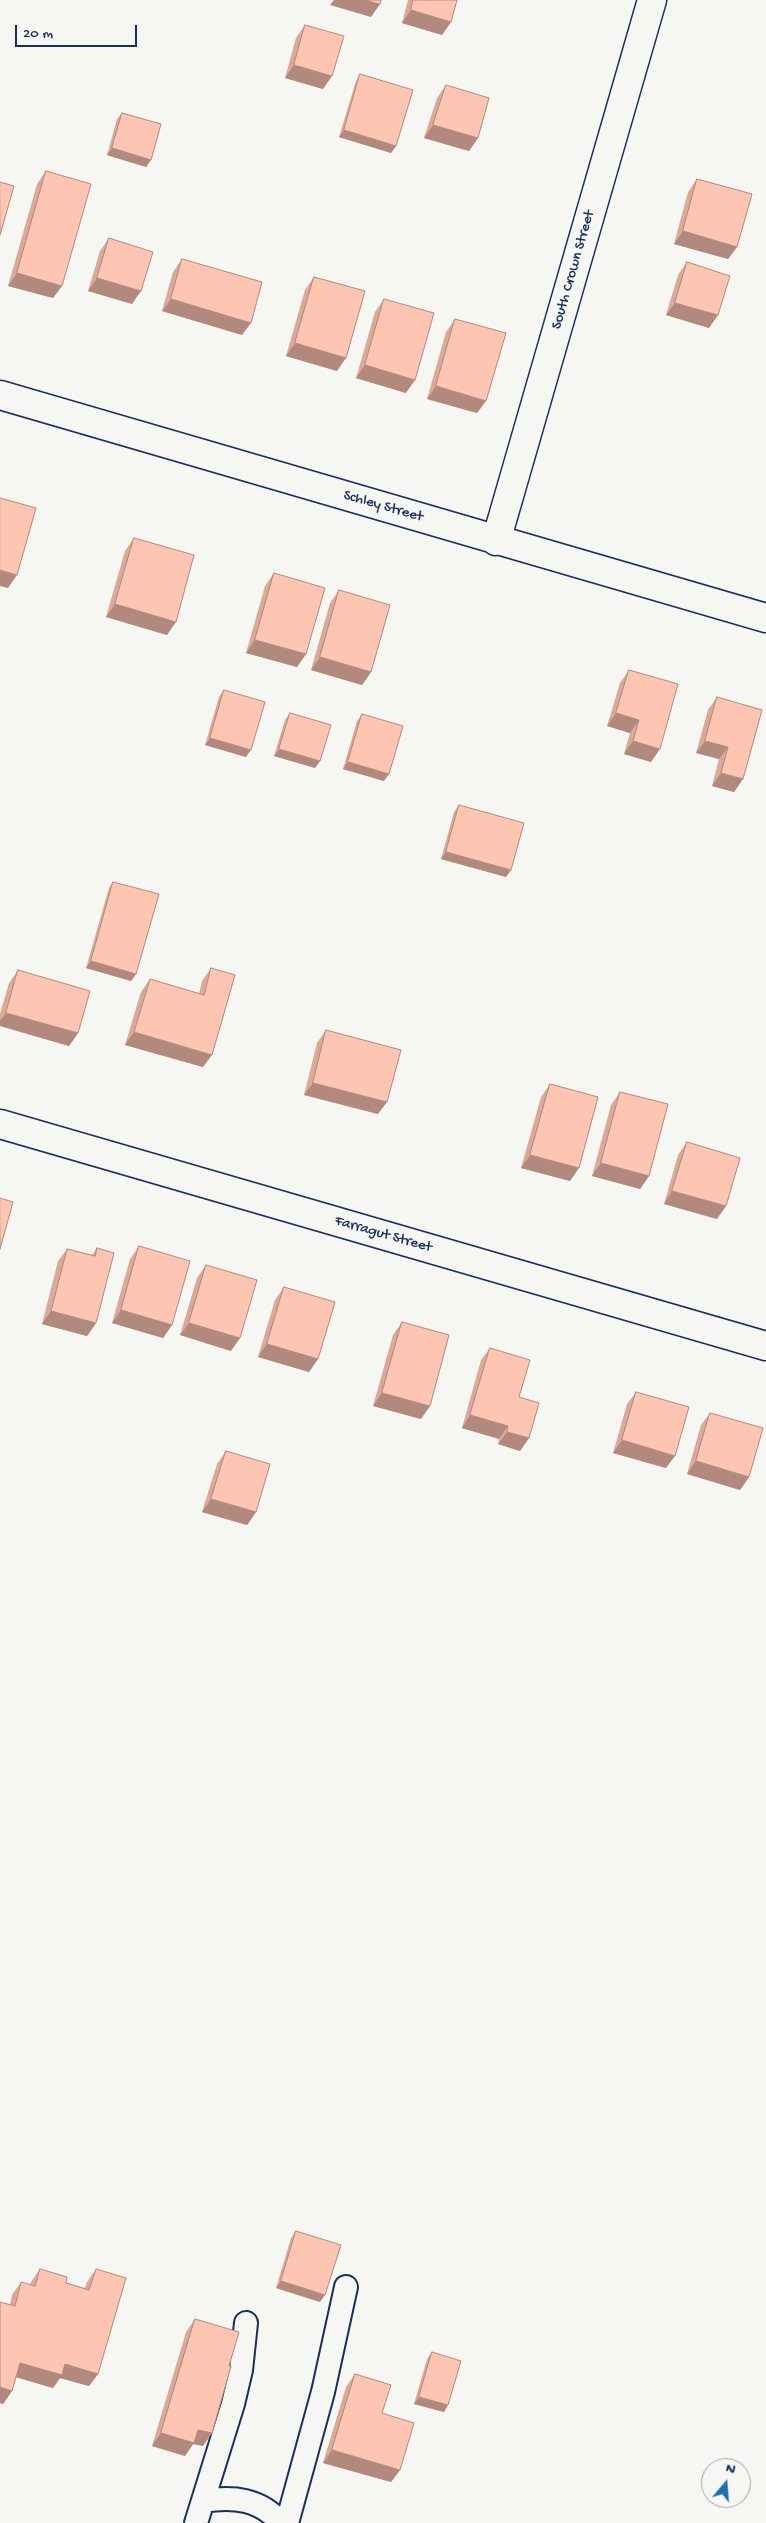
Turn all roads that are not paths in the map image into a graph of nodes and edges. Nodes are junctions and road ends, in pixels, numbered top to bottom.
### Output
1 (652, 0) edge
2 (0, 395) edge
3 (496, 541) junction
4 (766, 618) edge
5 (0, 1124) edge
6 (766, 1346) edge
7 (346, 2287) dead end
8 (246, 2323) dead end
9 (203, 2501) junction
10 (196, 2523) edge
11 (281, 2523) edge
12 (287, 2523) edge

1 - 3 street, South Crown Street
2 - 3 street, Schley Street
3 - 4 street, Schley Street
5 - 6 street, Farragut Street
7 - 12 lane
8 - 9 lane
9 - 10 lane
9 - 11 lane

